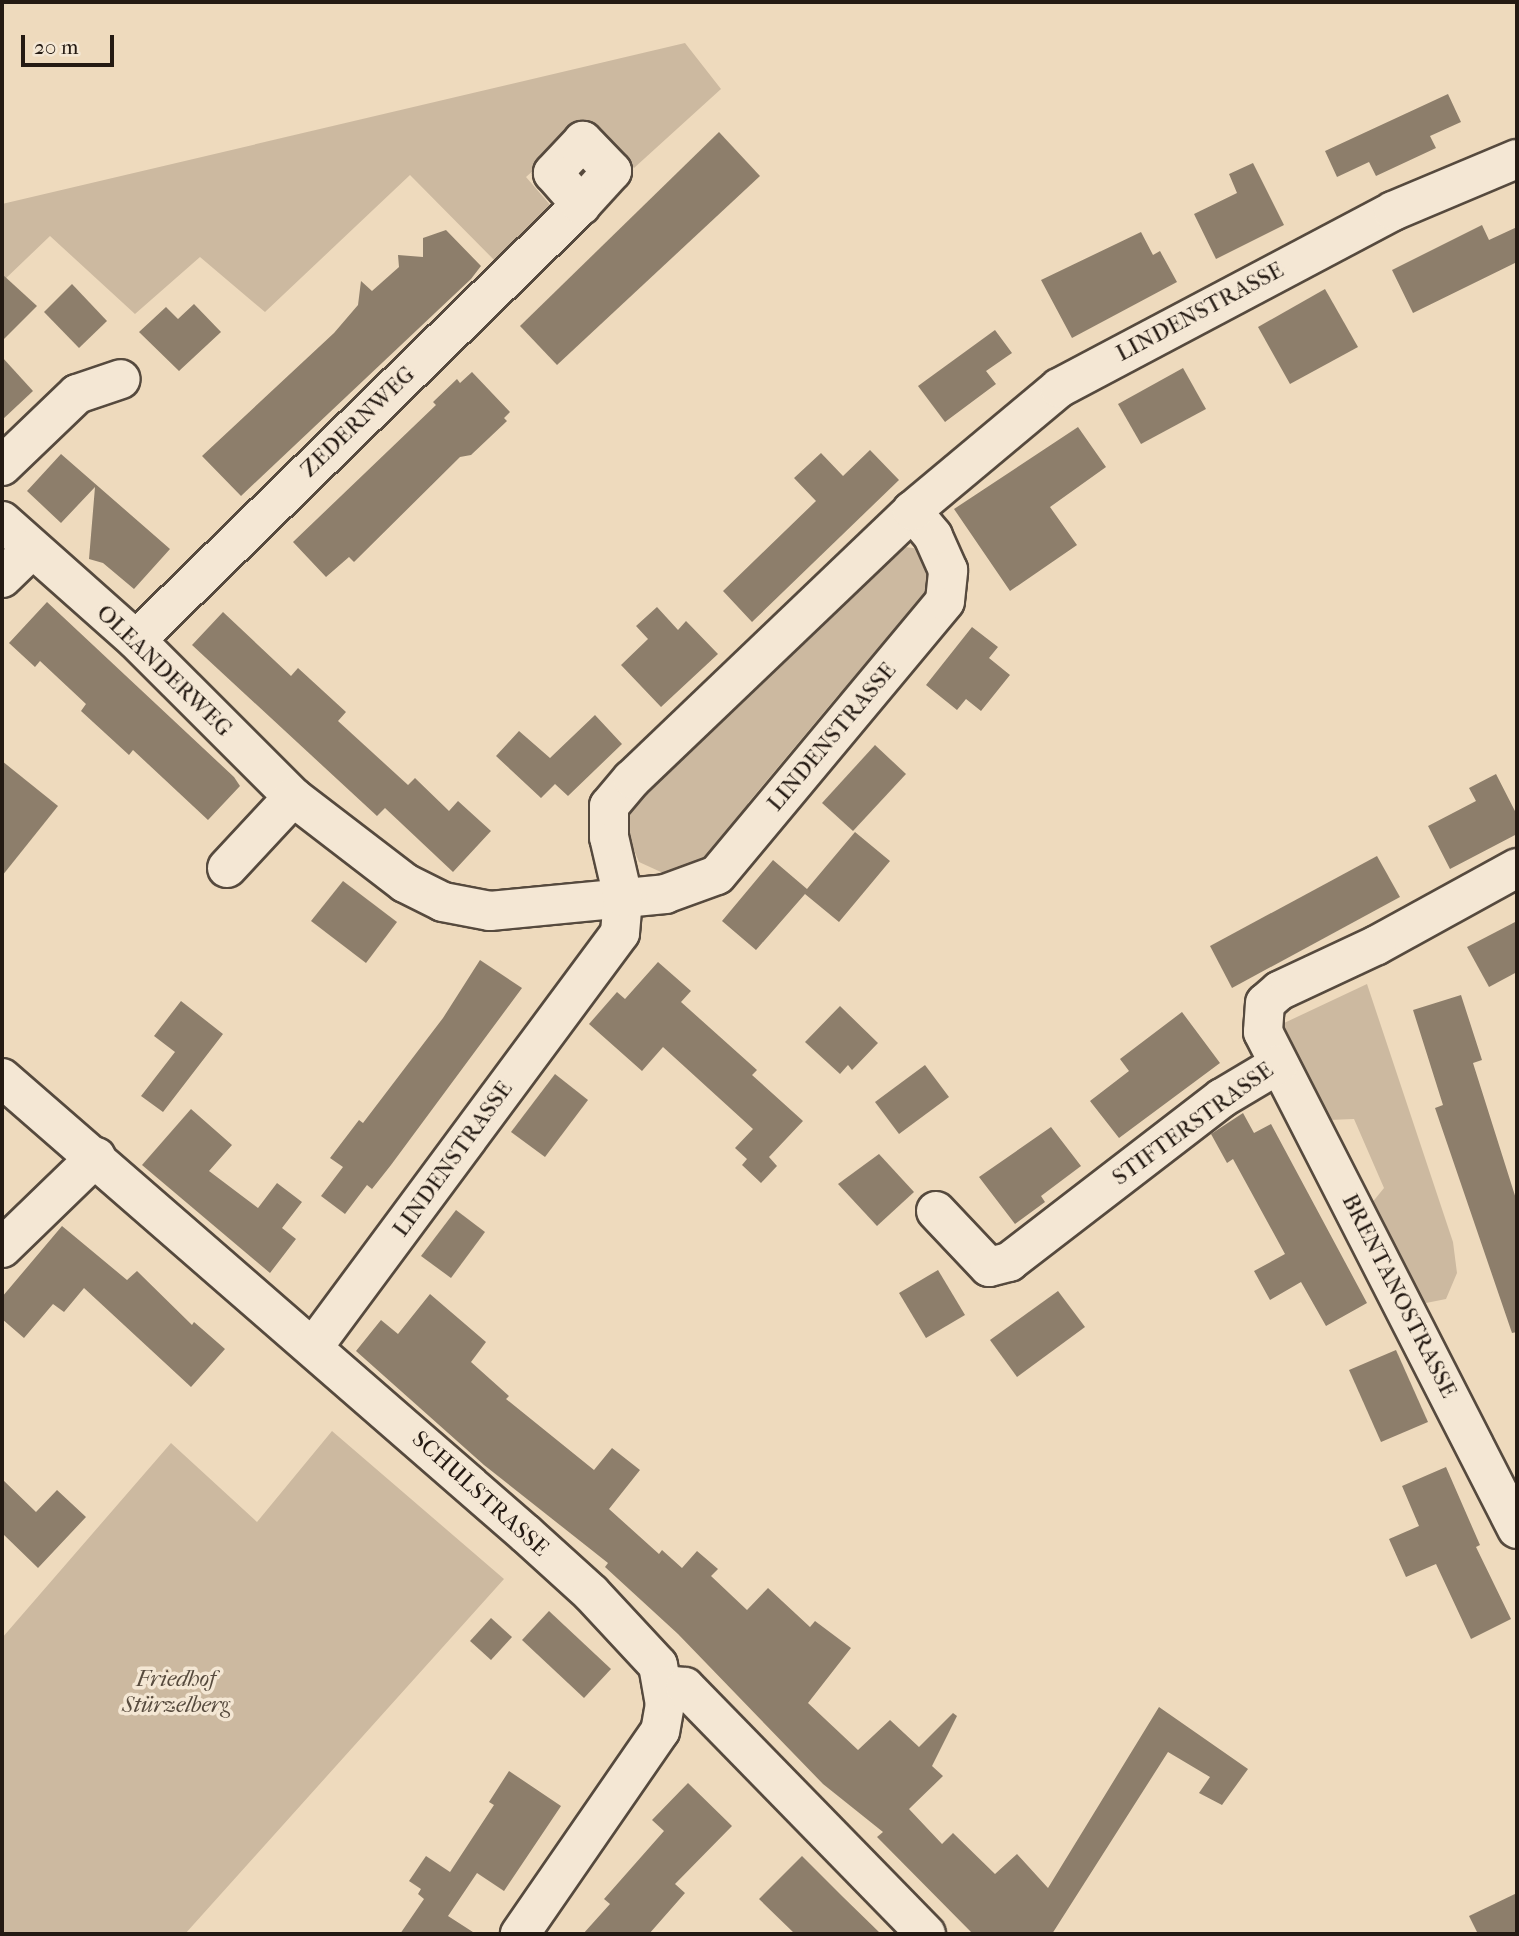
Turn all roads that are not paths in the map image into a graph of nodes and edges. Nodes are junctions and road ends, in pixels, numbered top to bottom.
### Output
1 (1517, 159) edge
2 (581, 205) dead end
3 (121, 379) dead end
4 (2, 466) edge
5 (912, 511) junction
6 (2, 521) edge
7 (32, 549) junction
8 (2, 578) edge
9 (136, 640) junction
10 (293, 797) junction
11 (227, 868) dead end
12 (1517, 868) edge
13 (623, 897) junction
14 (1279, 1064) junction
15 (2, 1078) edge
16 (96, 1157) junction
17 (936, 1211) dead end
18 (2, 1248) edge
19 (314, 1346) junction
20 (1517, 1529) edge
21 (665, 1685) junction
22 (520, 1934) edge
23 (926, 1934) edge

1 - 5 street, LINDENSTRASSE
2 - 9 street, ZEDERNWEG
3 - 4 street
5 - 13 street, LINDENSTRASSE
5 - 13 street, LINDENSTRASSE
6 - 7 street, OLEANDERWEG
7 - 8 street
7 - 9 street, OLEANDERWEG
9 - 10 street, OLEANDERWEG
10 - 11 street
10 - 13 street, OLEANDERWEG
12 - 14 street, STIFTERSTRASSE
13 - 19 street, LINDENSTRASSE
14 - 17 street, STIFTERSTRASSE
14 - 20 street, BRENTANOSTRASSE
15 - 16 street, SCHULSTRASSE
16 - 18 street
16 - 19 street, SCHULSTRASSE
19 - 21 street, SCHULSTRASSE
21 - 22 street
21 - 23 street

